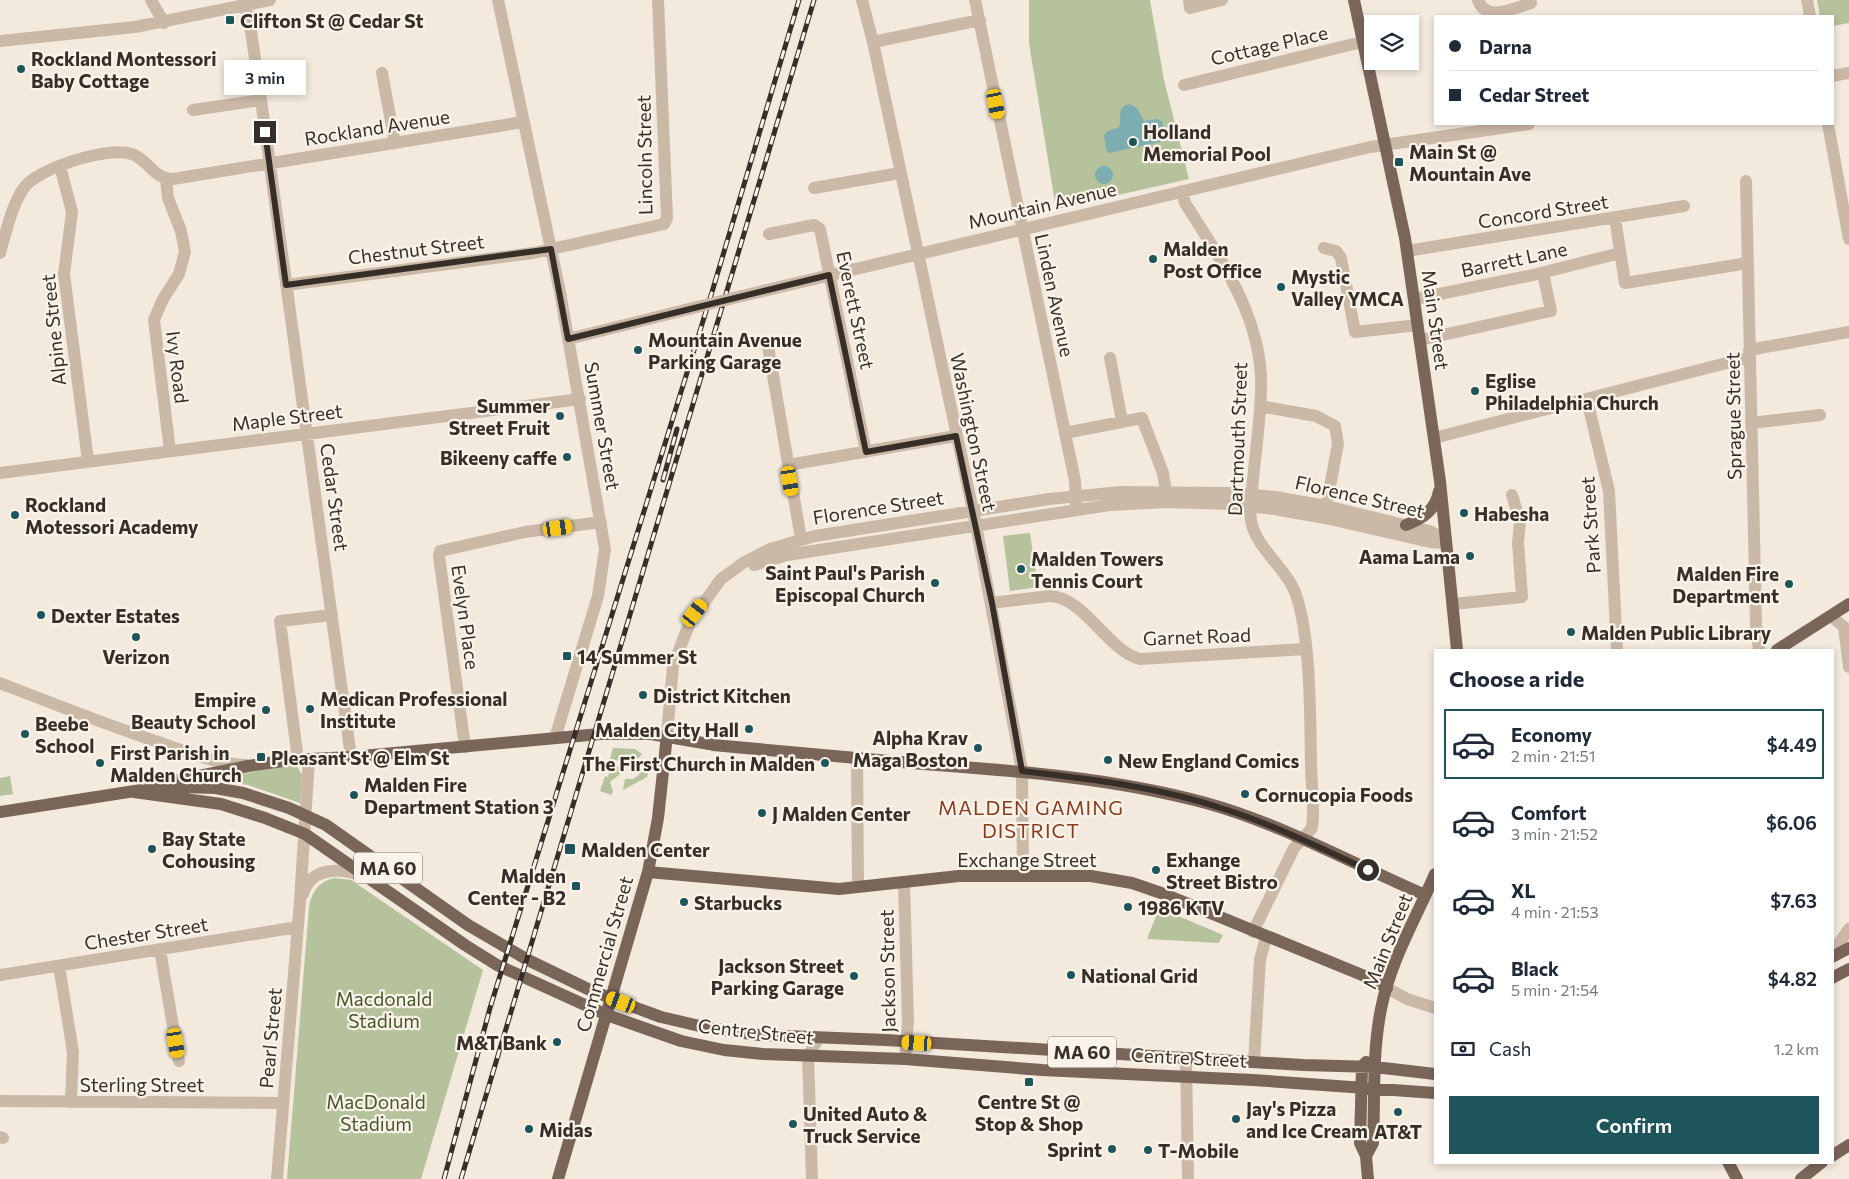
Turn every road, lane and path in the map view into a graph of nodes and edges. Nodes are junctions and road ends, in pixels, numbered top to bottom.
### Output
1 (151, 0) edge
2 (270, 0) edge
3 (498, 0) edge
4 (658, 0) edge
5 (862, 0) edge
6 (975, 0) edge
7 (1222, 0) edge
8 (1354, 0) edge
9 (1478, 0) edge
10 (1807, 0) edge
11 (243, 3) edge
12 (1531, 3) dead end
13 (1190, 4) edge
14 (1810, 15) edge
15 (980, 20) junction
16 (164, 23) junction
17 (0, 40) edge
18 (873, 42) junction
19 (1362, 42) junction
20 (382, 73) dead end
21 (1849, 73) edge
22 (1834, 76) edge
23 (1184, 85) dead end
24 (261, 100) junction
25 (193, 110) dead end
26 (523, 122) junction
27 (1522, 125) edge
28 (1828, 125) edge
29 (395, 143) junction
30 (1386, 145) junction
31 (269, 164) junction
32 (60, 166) junction
33 (900, 173) junction
34 (166, 179) junction
35 (1746, 181) dead end
36 (814, 188) dead end
37 (1182, 191) junction
38 (1684, 206) dead end
39 (1615, 218) junction
40 (1023, 229) junction
41 (1848, 231) edge
42 (769, 234) dead end
43 (1324, 248) dead end
44 (551, 249) junction
45 (1407, 251) junction
46 (0, 253) edge
47 (917, 253) junction
48 (1620, 253) junction
49 (1748, 263) junction
50 (1543, 273) junction
51 (829, 275) junction
52 (286, 285) junction
53 (1415, 299) junction
54 (1418, 326) junction
55 (1849, 332) edge
56 (568, 339) junction
57 (1420, 340) junction
58 (768, 346) dead end
59 (1750, 353) junction
60 (1110, 358) dead end
61 (580, 399) junction
62 (1587, 400) junction
63 (1260, 406) junction
64 (1820, 415) dead end
65 (1122, 421) junction
66 (1752, 423) junction
67 (307, 433) junction
68 (1065, 433) junction
69 (956, 436) junction
70 (1434, 438) junction
71 (170, 451) junction
72 (866, 452) junction
73 (88, 462) junction
74 (788, 465) junction
75 (0, 473) edge
76 (1440, 481) junction
77 (1166, 492) junction
78 (1512, 495) dead end
79 (1076, 496) junction
80 (1231, 498) junction
81 (1076, 509) junction
82 (972, 511) junction
83 (1326, 512) junction
84 (601, 522) junction
85 (976, 525) junction
86 (1406, 525) junction
87 (836, 532) junction
88 (801, 539) junction
89 (1446, 542) junction
90 (839, 548) junction
91 (709, 596) junction
92 (992, 603) junction
93 (1453, 604) junction
94 (1849, 604) edge
95 (332, 615) junction
96 (1831, 616) junction
97 (1305, 649) junction
98 (1458, 649) edge
99 (1617, 649) edge
100 (1759, 649) edge
101 (1779, 649) edge
102 (1849, 667) edge
103 (0, 684) edge
104 (667, 735) junction
105 (551, 738) junction
106 (465, 747) junction
107 (351, 757) junction
108 (304, 759) junction
109 (857, 759) junction
110 (248, 766) junction
111 (1022, 771) junction
112 (150, 786) junction
113 (134, 792) junction
114 (0, 812) edge
115 (306, 816) junction
116 (305, 834) junction
117 (1301, 839) junction
118 (648, 872) junction
119 (1023, 875) junction
120 (366, 876) junction
121 (1434, 876) edge
122 (904, 882) junction
123 (858, 888) junction
124 (1425, 895) junction
125 (300, 901) junction
126 (298, 927) junction
127 (1849, 929) edge
128 (1253, 932) junction
129 (1266, 937) junction
130 (1849, 948) edge
131 (160, 950) junction
132 (1834, 952) edge
133 (1834, 954) edge
134 (59, 966) junction
135 (1849, 969) edge
136 (0, 975) edge
137 (1834, 977) edge
138 (1387, 988) junction
139 (612, 998) junction
140 (1434, 1008) edge
141 (607, 1015) junction
142 (818, 1039) junction
143 (906, 1043) junction
144 (1374, 1052) junction
145 (808, 1056) junction
146 (1186, 1058) junction
147 (904, 1059) junction
148 (179, 1062) dead end
149 (1254, 1062) junction
150 (1362, 1067) junction
151 (1375, 1067) junction
152 (1434, 1074) edge
153 (1184, 1076) junction
154 (1360, 1087) junction
155 (1374, 1088) junction
156 (1434, 1093) edge
157 (0, 1101) edge
158 (71, 1102) junction
159 (283, 1103) junction
160 (1849, 1145) edge
161 (1834, 1155) edge
162 (1366, 1156) junction
163 (1729, 1164) edge
164 (1820, 1164) edge
165 (278, 1179) edge
166 (558, 1179) edge
167 (812, 1179) edge
168 (1188, 1179) edge
169 (1368, 1179) edge
170 (1737, 1179) edge
171 (1801, 1179) edge

1 - 16 street
2 - 11 street
3 - 26 street, Summer Street
4 - 44 street, Lincoln Street
5 - 18 street, Washington Street
6 - 15 street, Linden Avenue
7 - 13 street
8 - 19 main road, Main Street
9 - 12 street
10 - 14 street
11 - 16 street
11 - 24 street, Cedar Street
15 - 18 street
15 - 40 street, Linden Avenue
16 - 17 street
18 - 33 street, Washington Street
19 - 23 street, Cottage Place
19 - 30 main road, Main Street
20 - 29 street
21 - 22 street
24 - 25 street
24 - 31 street, Cedar Street
26 - 29 street, Rockland Avenue
26 - 44 street, Summer Street
27 - 30 street, Mountain Avenue
28 - 41 street
29 - 31 street, Rockland Avenue
30 - 37 street, Mountain Avenue
30 - 45 main road, Main Street
31 - 34 street, Rockland Avenue
31 - 52 street, Cedar Street
32 - 34 street
32 - 46 street
32 - 73 street, Alpine Street
33 - 36 street
33 - 47 street, Washington Street
34 - 71 street, Ivy Road
35 - 49 street, Sprague Street
37 - 40 street, Mountain Avenue
37 - 63 street, Dartmouth Street
38 - 39 street, Concord Street
39 - 45 street, Concord Street
39 - 48 street
40 - 47 street, Mountain Avenue
40 - 68 street, Linden Avenue
42 - 51 street, Everett Street
43 - 54 street
44 - 52 street, Chestnut Street
44 - 56 street, Summer Street
45 - 53 main road, Main Street
47 - 51 street, Mountain Avenue
47 - 69 street, Washington Street
48 - 49 street
48 - 50 street, Barrett Lane
49 - 59 street, Sprague Street
50 - 53 street, Barrett Lane
50 - 57 street
51 - 56 street, Mountain Avenue, bridge
51 - 72 street, Everett Street
52 - 67 street, Cedar Street
53 - 54 main road, Main Street
54 - 57 main road, Main Street
55 - 59 street
56 - 61 street, Summer Street
57 - 70 main road, Main Street
58 - 74 street
59 - 62 street
59 - 66 street, Sprague Street
60 - 65 street
61 - 67 street, Maple Street
61 - 84 street, Summer Street
62 - 70 street
62 - 99 street, Park Street
63 - 83 street
63 - 97 street, Dartmouth Street
64 - 66 street
65 - 68 street
65 - 77 street
66 - 100 street, Sprague Street
67 - 71 street, Maple Street
67 - 95 street, Cedar Street
68 - 79 street, Linden Avenue
69 - 72 street
69 - 82 street, Washington Street
70 - 76 main road, Main Street
71 - 73 street, Maple Street
72 - 74 street
73 - 75 street, Maple Street
74 - 88 street
76 - 86 main road
76 - 89 main road, Main Street
77 - 79 street, Florence Street
77 - 80 street, Florence Street
78 - 93 street
79 - 81 street, Linden Avenue
79 - 82 street, Florence Street
80 - 81 street, Florence Street
80 - 83 street, Florence Street, bridge
81 - 85 street, Florence Street
82 - 85 street, Washington Street
82 - 87 street, Florence Street
83 - 86 street, Florence Street
83 - 89 street, Florence Street
84 - 105 street, Summer Street
84 - 106 street, Evelyn Place
85 - 90 street, Florence Street
85 - 92 street, Washington Street
86 - 89 street, Florence Street
87 - 88 street, Florence Street
87 - 90 street
88 - 91 street, Florence Street
89 - 93 main road, Main Street
90 - 91 street, Florence Street
91 - 104 street, Florence Street
92 - 97 street, Garnet Road
92 - 111 street, Washington Street
93 - 98 main road, Main Street
94 - 96 main road
95 - 107 street, Cedar Street
95 - 108 street, Pearl Street
96 - 101 main road
96 - 102 street
97 - 117 street, Dartmouth Street
103 - 110 street
104 - 105 main road
104 - 109 main road
104 - 118 main road, Commercial Street
105 - 106 main road
106 - 107 main road
107 - 108 main road
108 - 110 main road
108 - 115 street, Pearl Street
109 - 111 main road
109 - 123 street
110 - 112 main road
111 - 117 main road
111 - 119 street, Washington Street
112 - 113 main road, MA 60
112 - 115 main road, Centre Street / MA 60
113 - 114 main road, MA 60
113 - 116 main road, Centre Street / MA 60
115 - 116 street, Pearl Street
115 - 139 main road, Centre Street / MA 60
116 - 120 main road, Centre Street / MA 60
116 - 125 street, Pearl Street
117 - 124 main road
117 - 128 street, Dartmouth Street
118 - 123 main road, Exchange Street
118 - 139 main road, Commercial Street
119 - 122 main road, Exchange Street
119 - 128 main road, Exchange Street
120 - 125 street, Pearl Street
120 - 141 main road, Centre Street / MA 60
121 - 124 main road, Main Street
122 - 123 main road, Exchange Street
122 - 143 street, Jackson Street
124 - 138 main road, Main Street
125 - 126 street, Pearl Street
126 - 131 street, Chester Street
126 - 159 street, Pearl Street
127 - 132 street
128 - 129 main road, Exchange Street
129 - 138 main road, Exchange Street
129 - 149 street
130 - 133 main road
131 - 134 street, Chester Street
131 - 148 street
134 - 136 street, Chester Street
134 - 158 street
135 - 137 main road
138 - 140 street
138 - 144 main road, Main Street
139 - 141 main road, Commercial Street
139 - 142 main road, Centre Street / MA 60
141 - 145 main road, Centre Street / MA 60
141 - 166 main road, Commercial Street
142 - 143 main road, Centre Street / MA 60
142 - 145 street
143 - 146 main road, Centre Street / MA 60
143 - 147 street, Jackson Street
144 - 150 main road, Main Street
144 - 151 main road, Main Street
145 - 147 main road, Centre Street / MA 60
145 - 167 street
146 - 149 main road, Centre Street / MA 60
146 - 153 street
147 - 153 main road, Centre Street / MA 60
149 - 150 main road, Centre Street / MA 60
150 - 151 main road, Centre Street / MA 60
150 - 154 main road, Main Street
151 - 152 main road, Centre Street / MA 60
151 - 155 main road, Main Street
153 - 154 main road, Centre Street / MA 60
153 - 168 street
154 - 155 main road, Centre Street / MA 60
154 - 162 main road, Main Street
155 - 156 main road, Centre Street / MA 60
155 - 162 main road, Main Street
157 - 158 street, Sterling Street
158 - 159 street, Sterling Street
159 - 165 street, Pearl Street
160 - 161 main road
162 - 169 main road, Main Street
163 - 170 main road
164 - 171 main road

